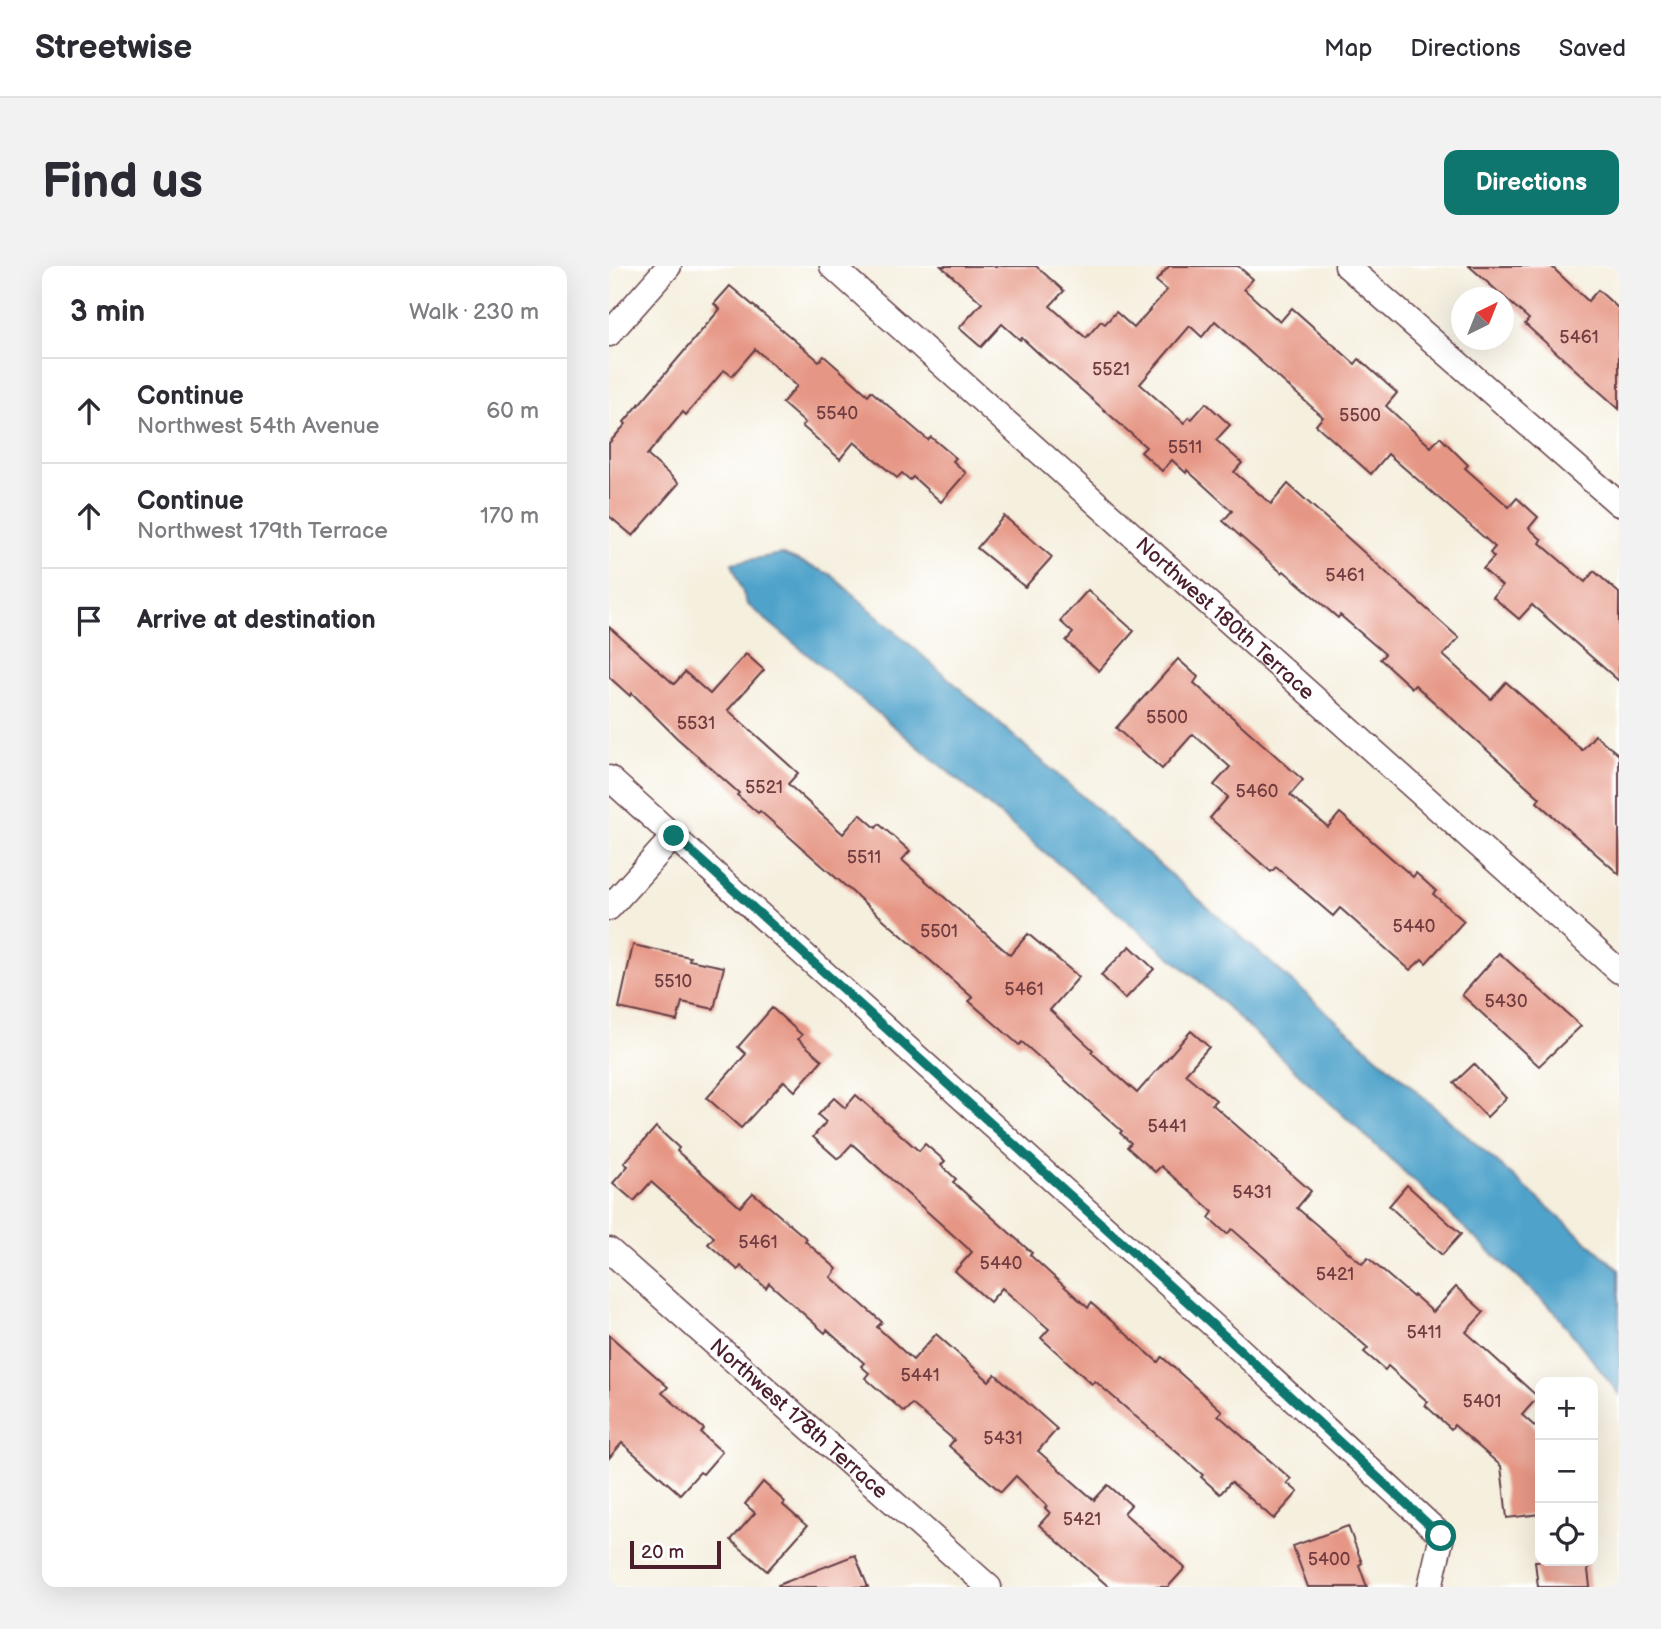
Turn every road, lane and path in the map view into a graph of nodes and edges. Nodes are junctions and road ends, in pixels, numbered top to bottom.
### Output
1 (669, 266) edge
2 (832, 266) edge
3 (1347, 266) edge
4 (609, 334) edge
5 (1619, 504) edge
6 (609, 778) edge
7 (674, 836) junction
8 (609, 908) edge
9 (1619, 971) edge
10 (609, 1250) edge
11 (988, 1587) edge
12 (1430, 1587) edge

1 - 4 street
2 - 9 street, Northwest 180th Terrace
3 - 5 street
6 - 7 street
7 - 8 street
7 - 12 street
10 - 11 street, Northwest 178th Terrace

